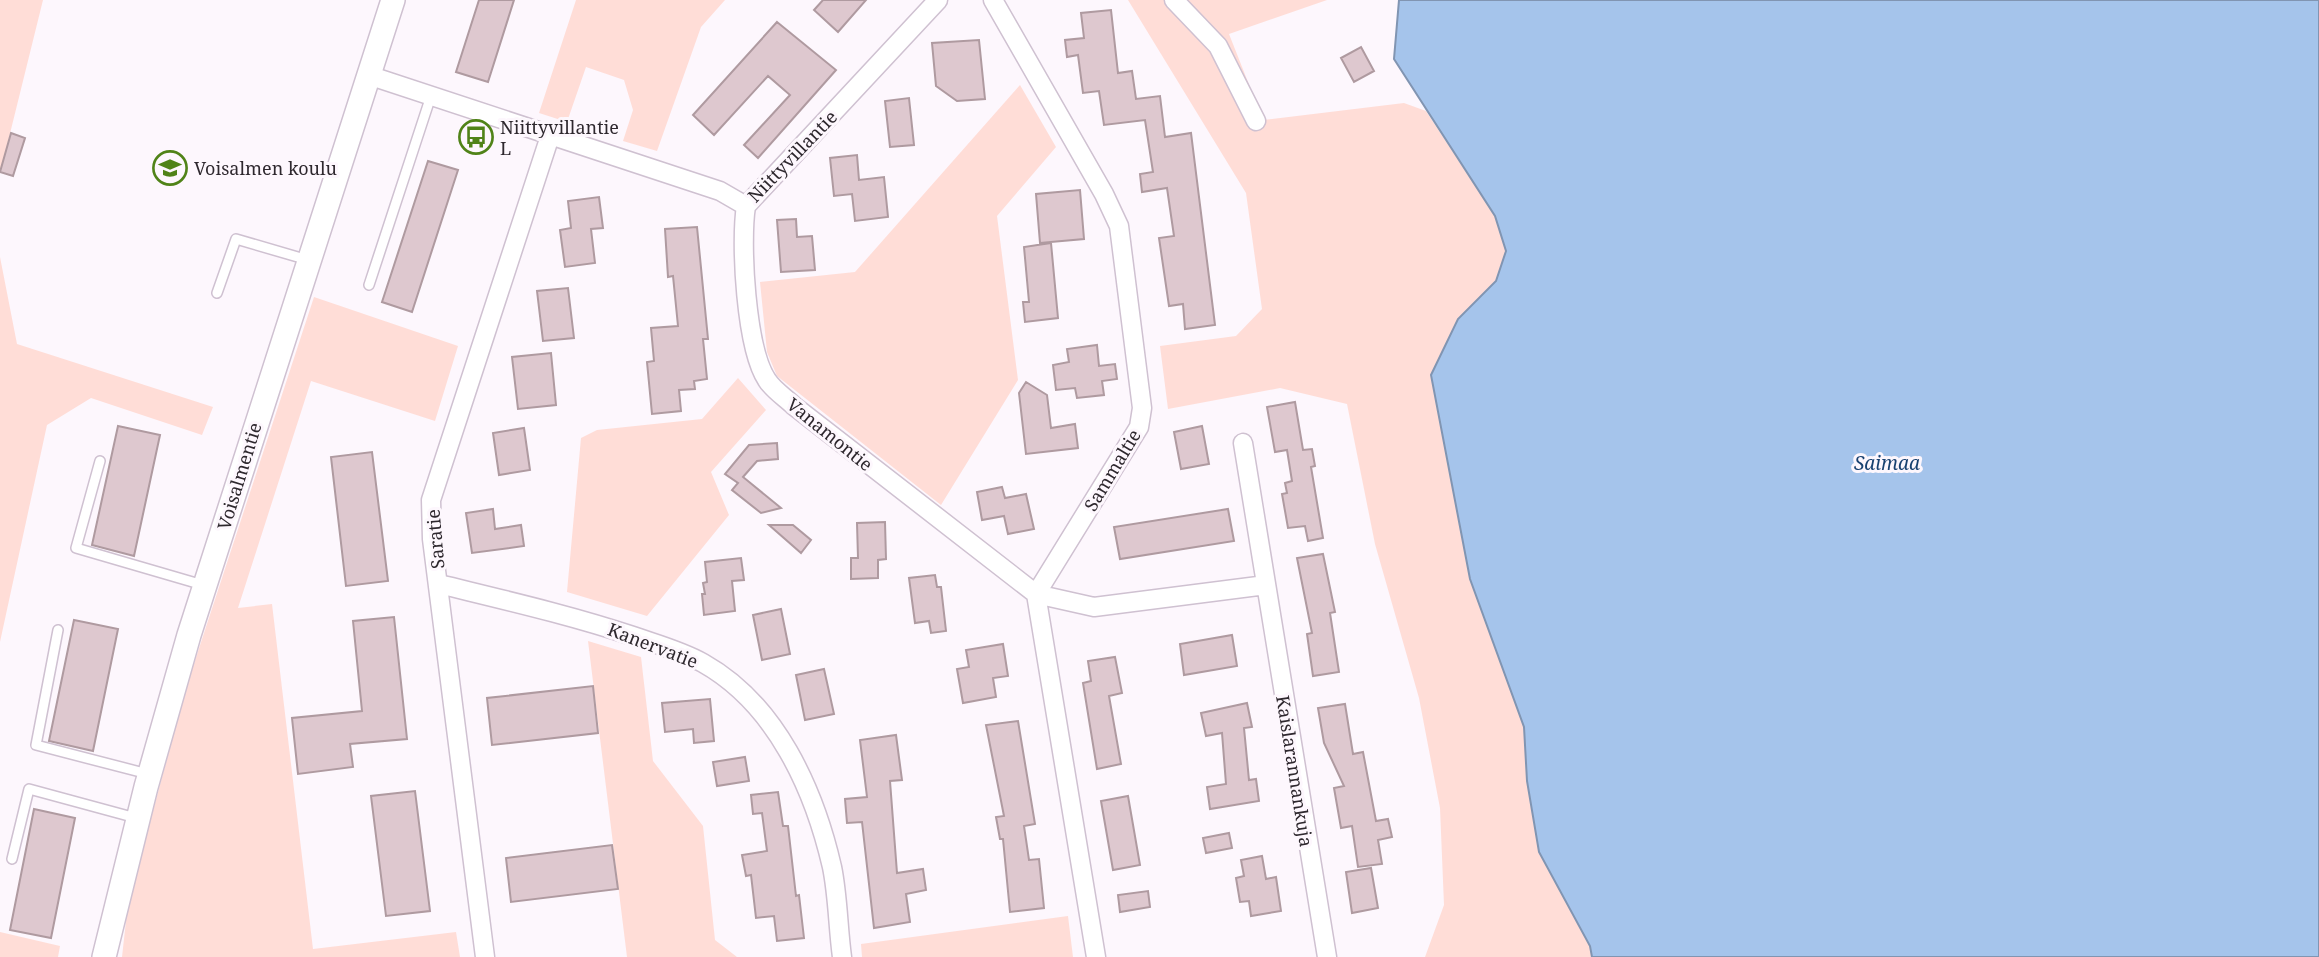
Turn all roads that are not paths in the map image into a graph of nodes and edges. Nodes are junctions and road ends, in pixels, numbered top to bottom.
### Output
1 (393, 0) edge
2 (939, 0) edge
3 (993, 0) edge
4 (1174, 0) edge
5 (368, 75) junction
6 (431, 96) junction
7 (1256, 121) dead end
8 (550, 136) junction
9 (746, 206) junction
10 (308, 260) junction
11 (369, 285) dead end
12 (217, 293) dead end
13 (1243, 443) dead end
14 (100, 461) dead end
15 (439, 584) junction
16 (1266, 585) junction
17 (205, 586) junction
18 (1036, 594) junction
19 (58, 630) dead end
20 (149, 774) junction
21 (138, 819) junction
22 (12, 859) dead end
23 (104, 957) edge
24 (485, 957) edge
25 (842, 957) edge
26 (1096, 957) edge
27 (1326, 957) edge

1 - 5 street, Voisalmentie
2 - 9 street, Niittyvillantie
3 - 18 street, Sammaltie
4 - 7 street
5 - 6 street, Niittyvillantie
5 - 10 street, Voisalmentie
6 - 8 street, Niittyvillantie
6 - 11 lane
8 - 9 street, Niittyvillantie
8 - 15 street, Saratie
9 - 18 street, Vanamontie
10 - 12 lane
10 - 17 street, Voisalmentie
13 - 16 street, Kaislarannankuja
14 - 17 lane
15 - 24 street, Saratie
15 - 25 street, Kanervatie
16 - 18 street
16 - 27 street, Kaislarannankuja
17 - 20 street, Voisalmentie
18 - 26 street
19 - 20 lane
20 - 21 street, Voisalmentie
21 - 22 lane
21 - 23 street, Voisalmentie

